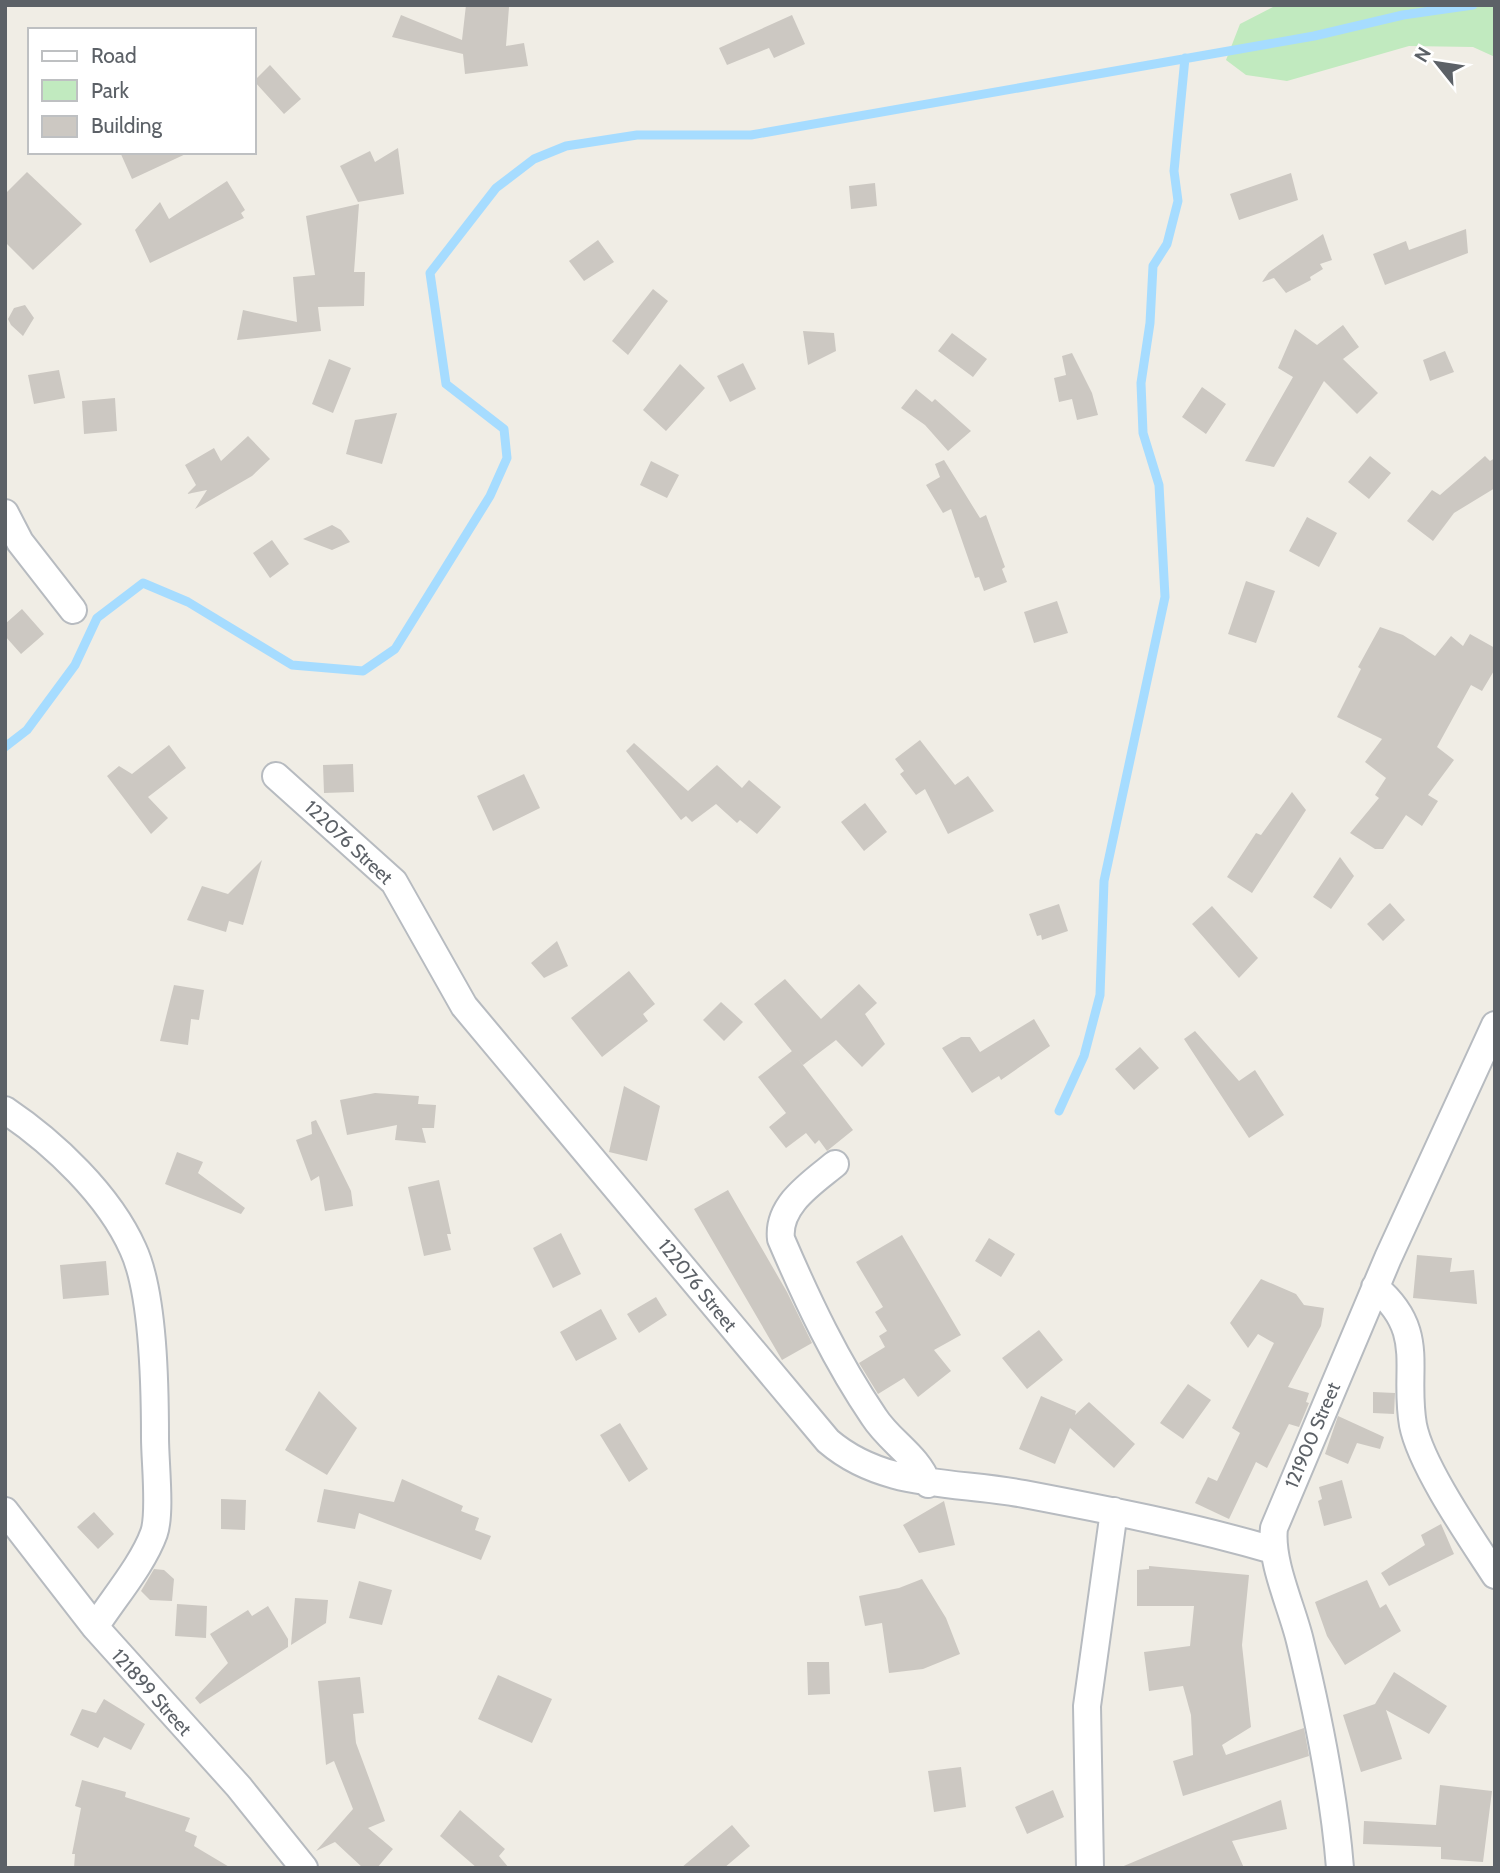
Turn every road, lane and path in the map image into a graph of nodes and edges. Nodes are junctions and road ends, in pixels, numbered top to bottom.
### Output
1 (5, 513) edge
2 (73, 610) dead end
3 (276, 776) dead end
4 (1495, 1025) edge
5 (5, 1110) edge
6 (835, 1164) dead end
7 (1375, 1287) junction
8 (928, 1483) junction
9 (5, 1511) edge
10 (1114, 1511) junction
11 (1273, 1550) junction
12 (1495, 1575) edge
13 (95, 1627) junction
14 (304, 1868) edge
15 (1090, 1868) edge
16 (1340, 1868) edge

1 - 2 street
3 - 8 street, 122076 Street
4 - 7 street, 121900 Street
5 - 13 street
6 - 8 street
7 - 11 street, 121900 Street
7 - 12 street
8 - 10 street, 122076 Street
9 - 13 street, 121899 Street
10 - 11 street, 122076 Street
10 - 15 street
11 - 16 street, 121900 Street
13 - 14 street, 121899 Street

